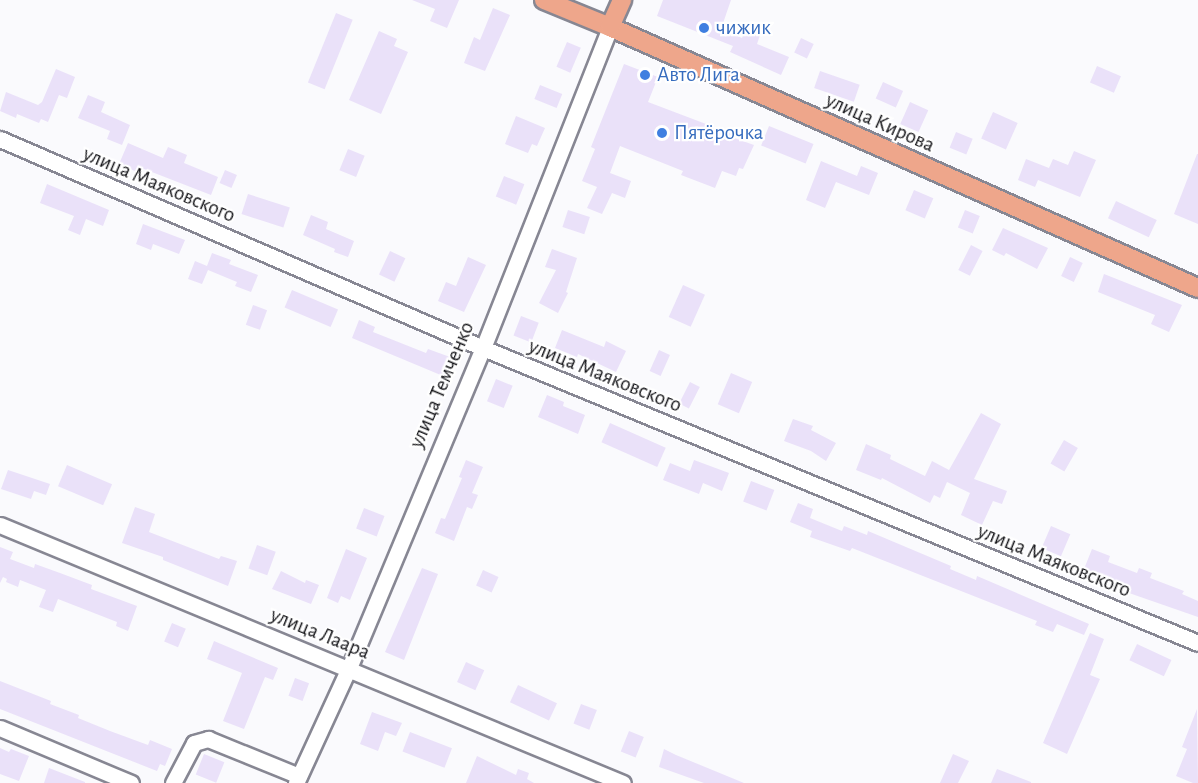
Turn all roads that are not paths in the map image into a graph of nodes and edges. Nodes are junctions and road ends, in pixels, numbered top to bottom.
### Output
1 (544, 0) edge
2 (622, 0) edge
3 (610, 27) junction
4 (0, 139) edge
5 (1198, 288) edge
6 (483, 348) junction
7 (0, 525) edge
8 (1198, 643) edge
9 (349, 668) junction
10 (0, 728) edge
11 (297, 779) edge
12 (131, 783) edge
13 (173, 783) edge
14 (623, 783) edge

1 - 3 main road, улица Кирова
2 - 3 main road, улица Темченко
3 - 5 main road, улица Кирова
3 - 6 street, улица Темченко
4 - 6 street, улица Маяковского
6 - 8 street, улица Маяковского
6 - 9 street, улица Темченко
7 - 9 street, улица Лаара
9 - 11 street, улица Темченко
9 - 14 street, улица Лаара
10 - 12 street
11 - 13 street

